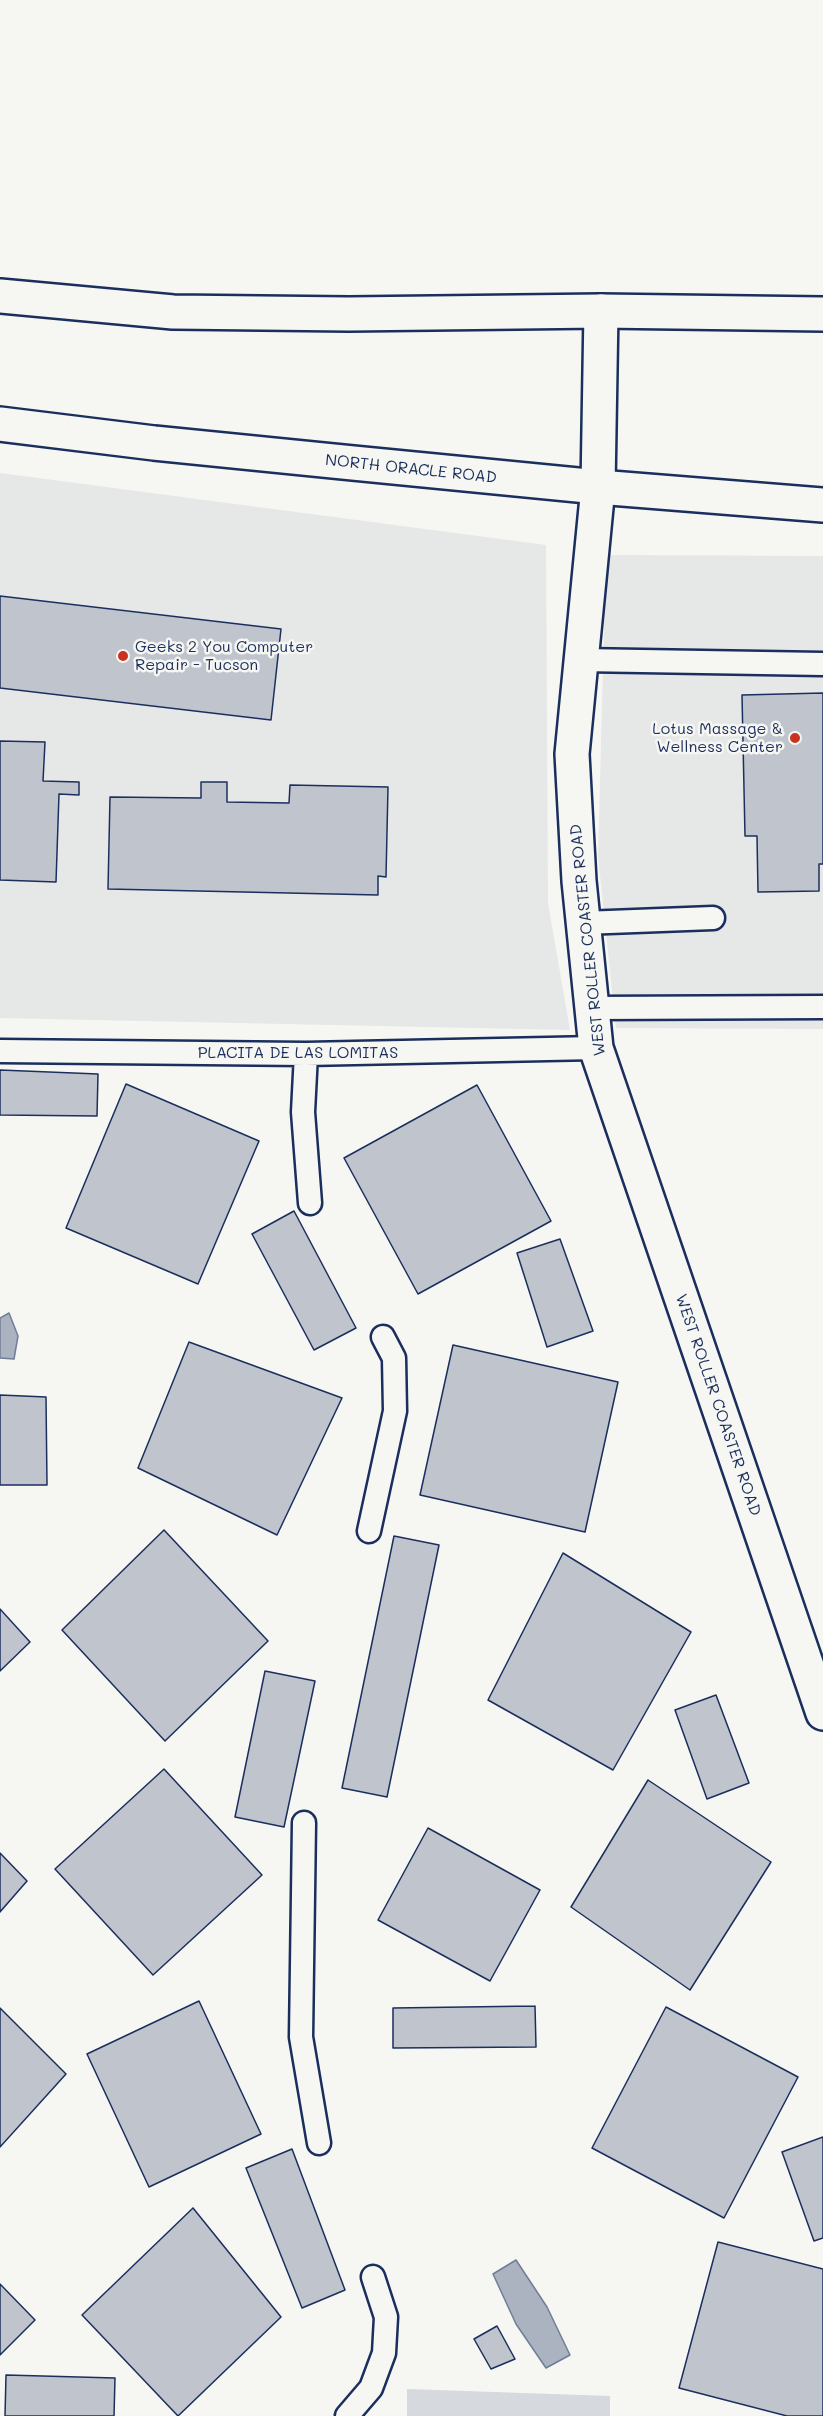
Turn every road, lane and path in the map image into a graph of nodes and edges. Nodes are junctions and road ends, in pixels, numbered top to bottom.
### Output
1 (0, 296) edge
2 (601, 311) junction
3 (823, 314) edge
4 (0, 424) edge
5 (598, 487) junction
6 (823, 505) edge
7 (581, 660) junction
8 (823, 664) edge
9 (713, 918) dead end
10 (583, 923) junction
11 (823, 1007) edge
12 (593, 1008) junction
13 (597, 1048) junction
14 (0, 1051) edge
15 (306, 1054) junction
16 (310, 1203) dead end
17 (383, 1336) dead end
18 (369, 1531) dead end
19 (823, 1713) edge
20 (304, 1822) dead end
21 (319, 2143) dead end
22 (373, 2277) dead end
23 (346, 2416) edge

1 - 2 main road
2 - 3 main road
2 - 5 main road, WEST ROLLER COASTER ROAD
4 - 5 main road, NORTH ORACLE ROAD
5 - 6 main road, NORTH ORACLE ROAD
5 - 7 main road, WEST ROLLER COASTER ROAD
7 - 8 lane
7 - 10 main road, WEST ROLLER COASTER ROAD
9 - 10 lane
10 - 12 main road, WEST ROLLER COASTER ROAD
11 - 12 lane
12 - 13 main road, WEST ROLLER COASTER ROAD
13 - 15 lane, PLACITA DE LAS LOMITAS
13 - 19 main road, WEST ROLLER COASTER ROAD
14 - 15 lane, PLACITA DE LAS LOMITAS
15 - 16 lane
17 - 18 lane
20 - 21 lane
22 - 23 lane

